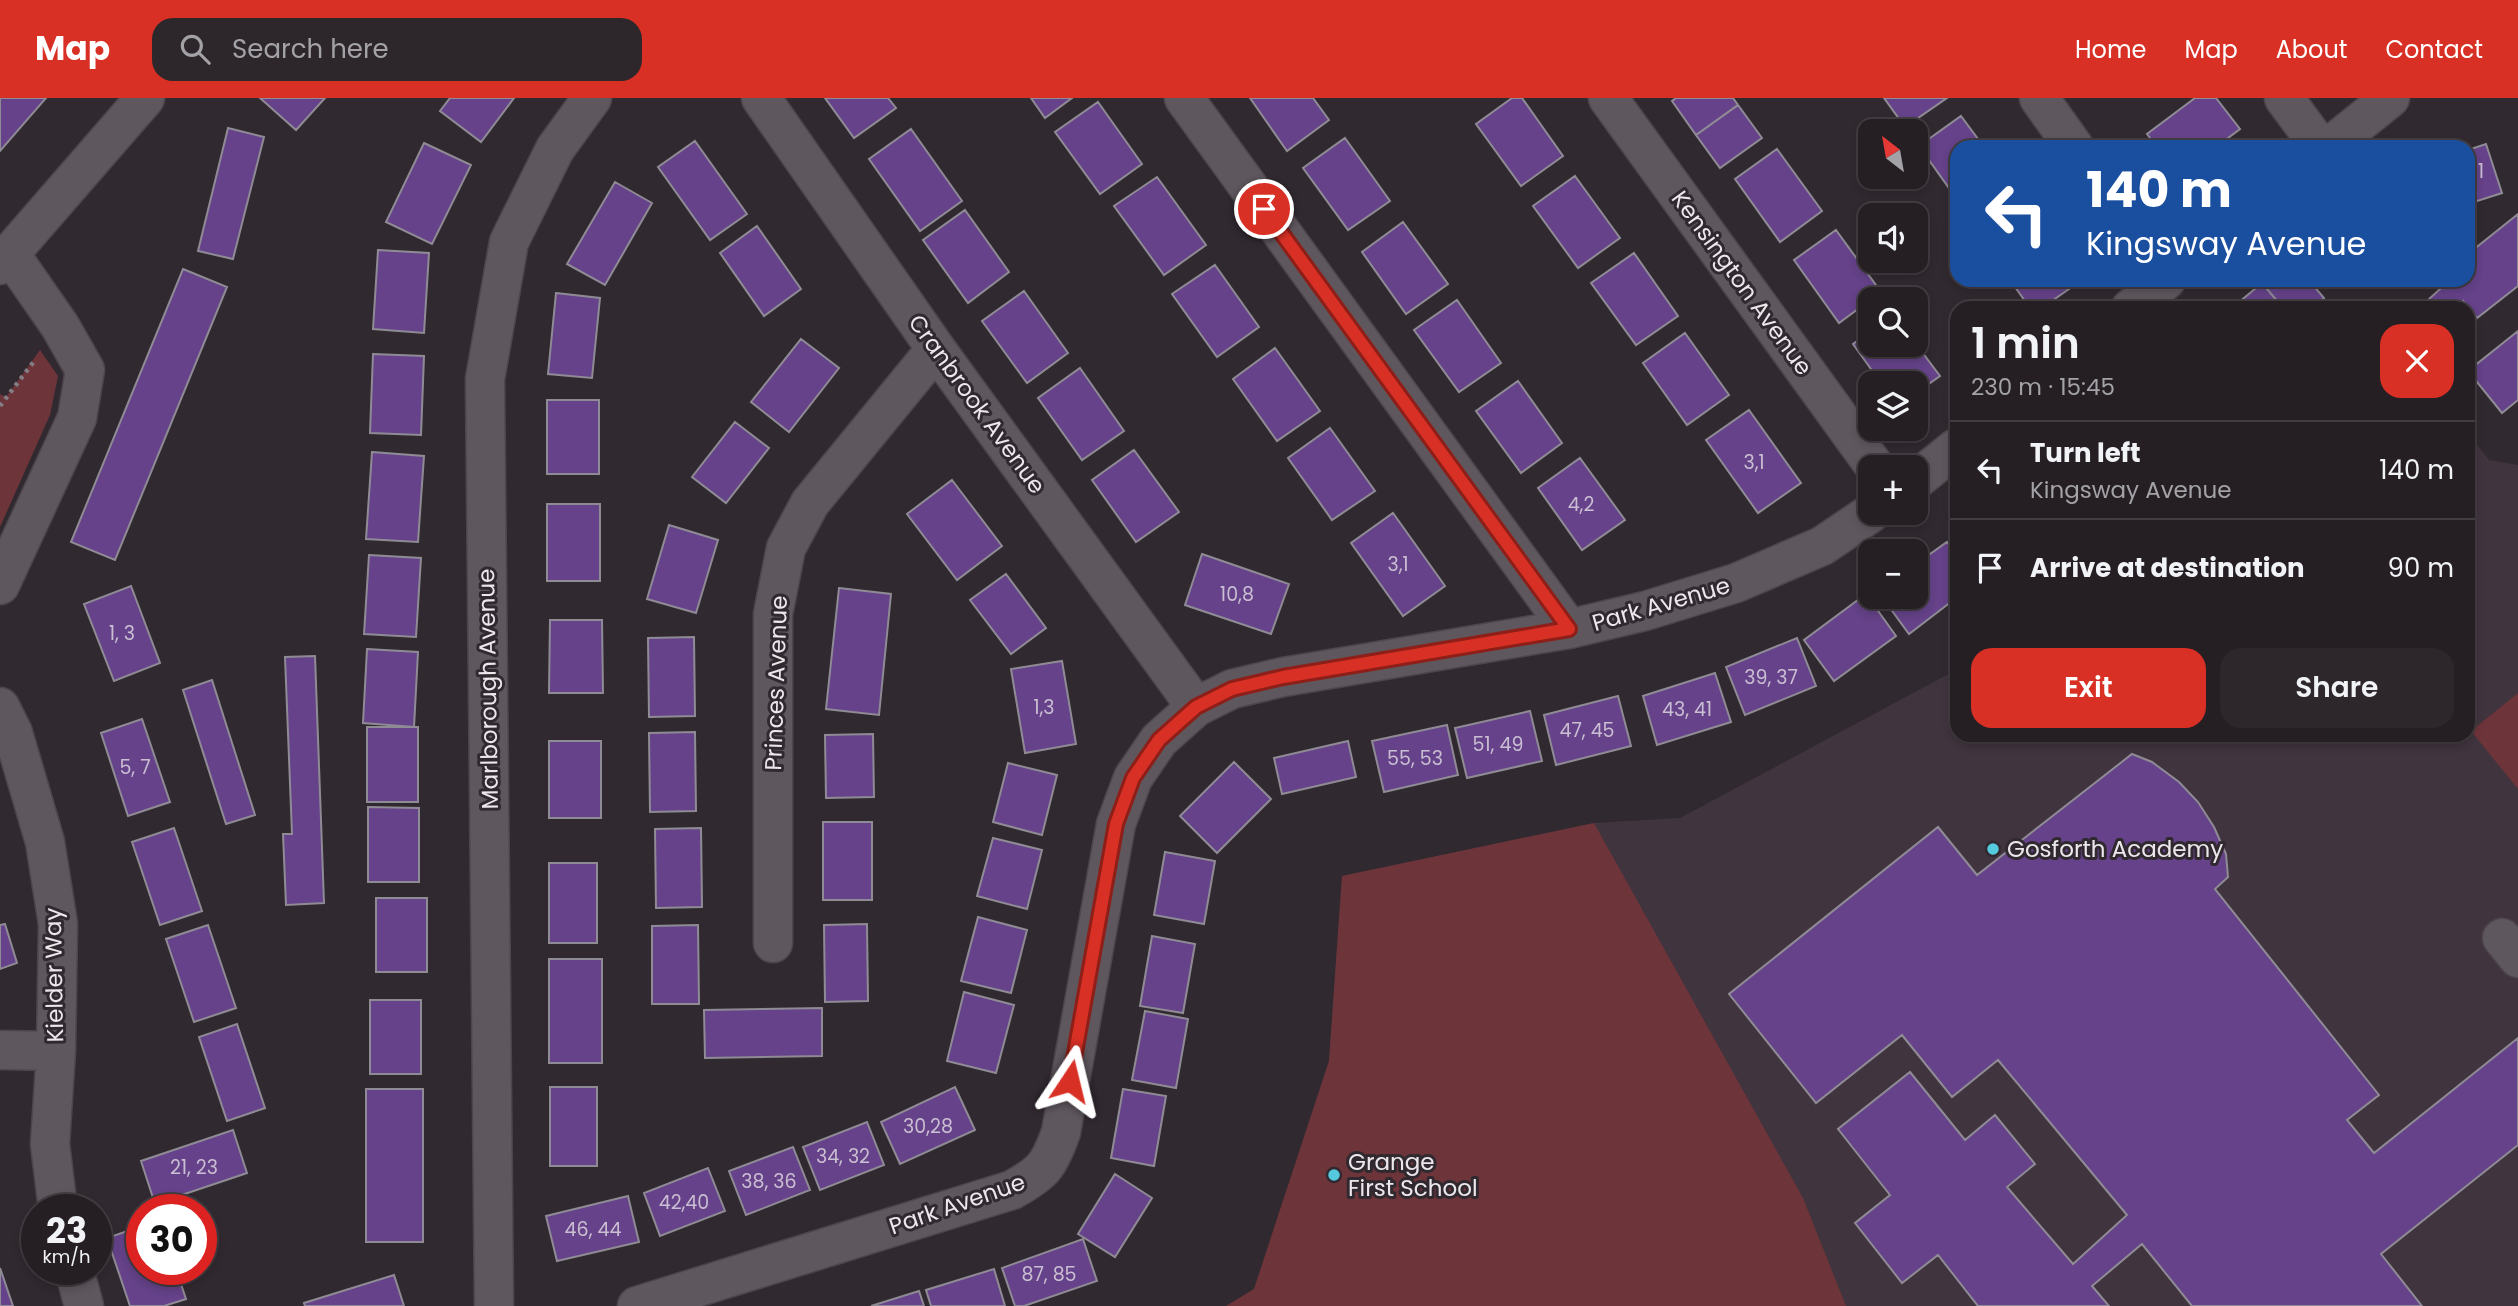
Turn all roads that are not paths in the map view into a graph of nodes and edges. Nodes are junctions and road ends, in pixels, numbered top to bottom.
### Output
1 (145, 98) edge
2 (592, 98) edge
3 (761, 98) edge
4 (1184, 98) edge
5 (1608, 98) edge
6 (2039, 98) edge
7 (2284, 98) edge
8 (2390, 98) edge
9 (2069, 140) edge
10 (2315, 140) edge
11 (2338, 140) edge
12 (5, 259) edge
13 (2157, 287) edge
14 (2140, 301) edge
15 (936, 349) junction
16 (1950, 453) edge
17 (1866, 455) edge
18 (1928, 470) edge
19 (1858, 522) edge
20 (0, 585) edge
21 (1569, 629) junction
22 (0, 707) edge
23 (1196, 707) junction
24 (773, 943) dead end
25 (0, 1050) edge
26 (55, 1051) junction
27 (56, 1194) edge
28 (78, 1285) edge
29 (84, 1306) edge
30 (494, 1306) edge
31 (637, 1306) edge

1 - 12 street
2 - 30 street, Marlborough Avenue
3 - 15 street, Cranbrook Avenue
4 - 21 street
5 - 17 street, Kensington Avenue
6 - 9 street
7 - 10 street
8 - 11 street
12 - 20 street
13 - 14 street
15 - 23 street, Cranbrook Avenue
15 - 24 street, Princes Avenue
16 - 18 street
19 - 21 street, Park Avenue
21 - 23 street, Park Avenue
22 - 26 street, Kielder Way
23 - 31 street, Park Avenue
25 - 26 street
26 - 27 street, Kielder Way
28 - 29 street

